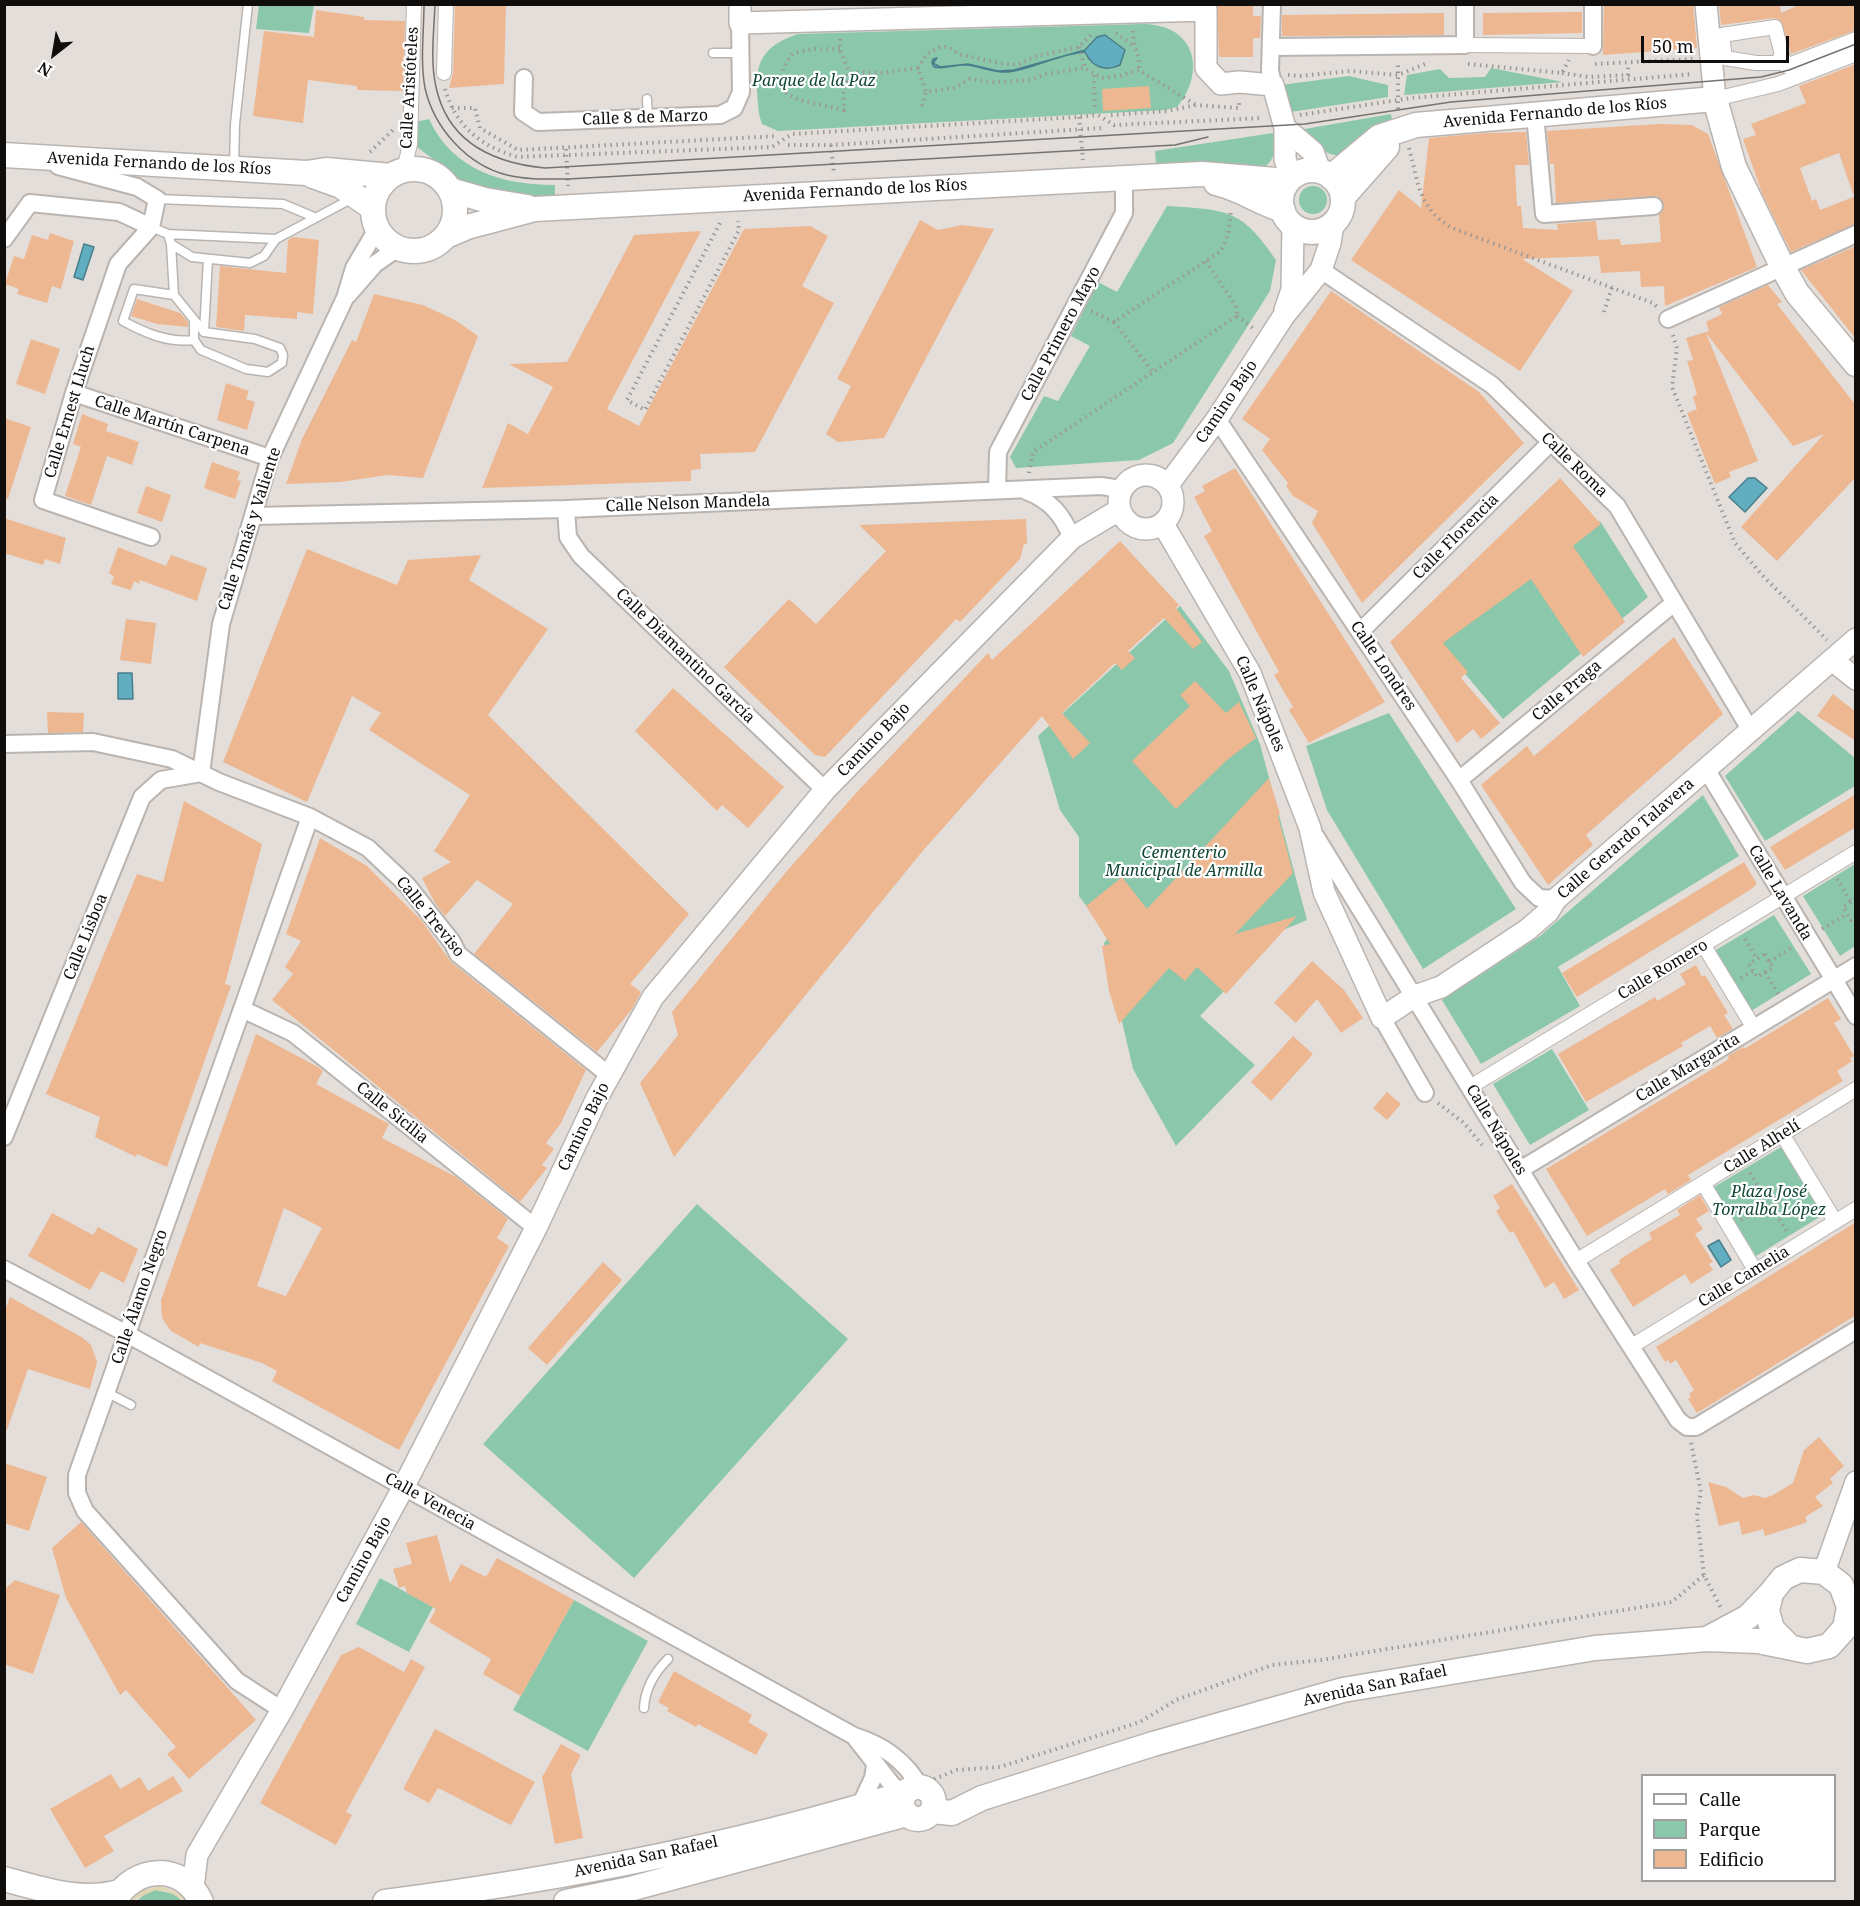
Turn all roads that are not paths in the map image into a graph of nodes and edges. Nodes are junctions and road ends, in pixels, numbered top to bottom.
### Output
1 (248, 4) edge
2 (414, 4) edge
3 (446, 4) edge
4 (1272, 4) edge
5 (1465, 4) edge
6 (1593, 4) edge
7 (1706, 4) edge
8 (1207, 7) edge
9 (984, 10) edge
10 (740, 14) edge
11 (1856, 39) edge
12 (1465, 45) junction
13 (1593, 46) joint
14 (1272, 47) junction
15 (713, 53) dead end
16 (741, 53) junction
17 (1856, 54) edge
18 (1783, 64) junction
19 (444, 73) dead end
20 (524, 78) dead end
21 (1276, 79) junction
22 (647, 99) dead end
23 (1715, 99) junction
24 (1535, 114) junction
25 (648, 119) junction
26 (1282, 120) junction
27 (9, 155) edge
28 (234, 168) junction
29 (306, 172) junction
30 (397, 173) junction
31 (1175, 176) junction
32 (1124, 177) junction
33 (1290, 180) junction
34 (1331, 182) junction
35 (450, 190) junction
36 (157, 199) junction
37 (1654, 206) dead end
38 (535, 209) junction
39 (368, 211) junction
40 (314, 217) junction
41 (1288, 217) junction
42 (1333, 224) junction
43 (151, 226) junction
44 (168, 234) junction
45 (1856, 234) edge
46 (446, 236) junction
47 (4, 239) edge
48 (276, 239) junction
49 (171, 244) junction
50 (398, 248) junction
51 (208, 259) junction
52 (1782, 266) junction
53 (1321, 270) junction
54 (174, 296) junction
55 (345, 298) junction
56 (1283, 317) junction
57 (1668, 319) road end
58 (194, 321) junction
59 (204, 332) junction
60 (194, 340) junction
61 (1856, 363) edge
62 (74, 393) junction
63 (1217, 419) junction
64 (1551, 442) junction
65 (270, 458) junction
66 (1168, 486) junction
67 (997, 490) junction
68 (1025, 490) junction
69 (1120, 499) junction
70 (566, 509) junction
71 (253, 516) junction
72 (1163, 524) junction
73 (151, 537) dead end
74 (1072, 538) junction
75 (1674, 603) junction
76 (1360, 632) junction
77 (1842, 650) edge
78 (1856, 679) edge
79 (1751, 731) junction
80 (4, 744) edge
81 (1706, 770) junction
82 (201, 773) junction
83 (1459, 780) junction
84 (825, 790) junction
85 (310, 817) junction
86 (1310, 828) junction
87 (1856, 852) edge
88 (1784, 898) junction
89 (1556, 899) junction
90 (1704, 946) junction
91 (1856, 966) edge
92 (1834, 980) junction
93 (1415, 996) junction
94 (242, 1009) junction
95 (1856, 1016) edge
96 (1382, 1018) junction
97 (1754, 1028) junction
98 (609, 1075) junction
99 (1470, 1087) junction
100 (1856, 1089) edge
101 (1425, 1093) road end
102 (1782, 1134) junction
103 (4, 1137) edge
104 (1520, 1170) junction
105 (1703, 1183) junction
106 (1856, 1209) edge
107 (1835, 1221) junction
108 (536, 1228) junction
109 (1576, 1261) junction
110 (4, 1269) edge
111 (1755, 1270) junction
112 (1856, 1330) edge
113 (127, 1334) junction
114 (1632, 1346) junction
115 (106, 1392) junction
116 (131, 1405) dead end
117 (404, 1488) junction
118 (1853, 1496) edge
119 (1824, 1572) junction
120 (1771, 1593) junction
121 (1850, 1630) edge
122 (1707, 1639) junction
123 (1788, 1645) junction
124 (668, 1659) dead end
125 (644, 1708) dead end
126 (282, 1710) junction
127 (854, 1736) junction
128 (875, 1765) junction
129 (917, 1800) junction
130 (859, 1808) junction
131 (197, 1855) junction
132 (170, 1874) junction
133 (4, 1879) edge
134 (197, 1895) edge
135 (117, 1897) edge
136 (385, 1902) edge
137 (566, 1902) edge

1 - 28 lane
2 - 30 street, Calle Aristóteles
3 - 19 street, Calle Aristóteles
4 - 14 street
5 - 12 street
6 - 13 street
7 - 23 street
8 - 9 street
8 - 21 street
9 - 10 street
10 - 16 street, Calle 8 de Marzo
11 - 18 street
12 - 13 street
12 - 14 street
14 - 21 street
15 - 16 lane
16 - 25 street, Calle 8 de Marzo
17 - 23 street
18 - 18 street
20 - 25 street, Calle 8 de Marzo
21 - 26 street
22 - 25 lane
23 - 24 main road, Avenida Fernando de los Ríos
23 - 52 main road
24 - 34 main road, Avenida Fernando de los Ríos
24 - 37 street
26 - 33 street
26 - 34 street
27 - 28 main road, Avenida Fernando de los Ríos
27 - 36 street, Avenida Fernando de los Ríos
28 - 29 main road, Avenida Fernando de los Ríos
29 - 30 main road, Avenida Fernando de los Ríos
29 - 39 main road, Avenida Fernando de los Ríos
30 - 35 main road
30 - 39 main road
31 - 32 main road, Avenida Fernando de los Ríos
31 - 33 main road, Avenida Fernando de los Ríos
31 - 41 main road, Avenida Fernando de los Ríos
32 - 38 main road, Avenida Fernando de los Ríos
32 - 67 street, Calle Primero Mayo
33 - 34 main road
33 - 41 main road
34 - 42 main road
35 - 38 main road, Avenida Fernando de los Ríos
35 - 46 main road
36 - 40 lane
36 - 43 street
38 - 46 main road, Avenida Fernando de los Ríos
39 - 40 lane
39 - 50 main road
39 - 55 street, Calle Tomás y Valiente
40 - 48 lane
41 - 42 main road
41 - 56 street, Camino Bajo
42 - 53 street, Camino Bajo
43 - 44 lane
43 - 47 street
43 - 62 street, Calle Ernest Lluch
44 - 48 lane
44 - 49 lane
45 - 52 street
46 - 50 main road
48 - 51 lane
49 - 51 lane
49 - 54 lane
50 - 55 street, Calle Tomás y Valiente
51 - 59 lane
52 - 57 street
52 - 61 main road
53 - 56 street, Camino Bajo
53 - 64 street, Calle Roma
54 - 58 lane
54 - 60 lane
55 - 65 street, Calle Tomás y Valiente
56 - 63 street, Camino Bajo
58 - 59 lane
58 - 60 lane
59 - 60 lane
62 - 65 street, Calle Martín Carpena
62 - 73 street, Calle Ernest Lluch
63 - 66 street, Camino Bajo
63 - 76 street, Calle Londres
64 - 75 street, Calle Roma
64 - 76 street, Calle Florencia
65 - 71 street, Calle Tomás y Valiente
66 - 69 street
66 - 72 street
67 - 68 street, Calle Nelson Mandela
67 - 70 street, Calle Nelson Mandela
68 - 69 street, Calle Nelson Mandela
68 - 74 street
69 - 72 street
69 - 74 street, Camino Bajo
70 - 71 street, Calle Nelson Mandela
70 - 84 street, Calle Diamantino García
71 - 82 street, Calle Tomás y Valiente
72 - 86 street, Calle Nápoles
74 - 84 street, Camino Bajo
75 - 79 street, Calle Roma
75 - 83 street, Calle Praga
76 - 83 street, Calle Londres
77 - 78 street
77 - 79 street, Calle Gerardo Talavera
79 - 81 street, Calle Gerardo Talavera
80 - 82 street, Calle Treviso
81 - 88 street, Calle Lavanda
81 - 89 street, Calle Gerardo Talavera
82 - 85 street, Calle Treviso
82 - 103 street, Calle Lisboa
83 - 89 street, Calle Londres
84 - 98 street, Camino Bajo
85 - 94 street, Calle Álamo Negro
85 - 98 street, Calle Treviso
86 - 93 street, Calle Nápoles
86 - 96 street, Calle Nápoles
87 - 88 street, Calle Romero
88 - 90 street, Calle Romero
88 - 92 street, Calle Lavanda
89 - 93 street, Calle Gerardo Talavera
90 - 97 street
90 - 99 street, Calle Romero
91 - 92 street, Calle Margarita
92 - 95 street, Calle Lavanda
92 - 97 street, Calle Margarita
93 - 96 street, Calle Gerardo Talavera
93 - 99 street, Calle Nápoles
94 - 108 street, Calle Sicilia
94 - 113 street, Calle Álamo Negro
96 - 101 street, Calle Nápoles
97 - 104 street, Calle Margarita
98 - 108 street, Camino Bajo
99 - 104 street, Calle Nápoles
100 - 102 street, Calle Alhelí
102 - 105 street, Calle Alhelí
102 - 107 street
104 - 109 street, Calle Nápoles
105 - 109 street, Calle Alhelí
105 - 111 street
106 - 107 street, Calle Camelia
107 - 111 street, Calle Camelia
108 - 117 street, Camino Bajo
109 - 114 street, Calle Nápoles
110 - 113 street, Calle Venecia
111 - 114 street, Calle Camelia
112 - 114 street, Calle Nápoles
113 - 115 street, Calle Álamo Negro
113 - 117 street, Calle Venecia
115 - 116 lane
115 - 126 street, Calle Álamo Negro
117 - 126 street, Camino Bajo
117 - 127 street, Calle Venecia
118 - 119 street
119 - 120 main road
119 - 121 main road
120 - 122 main road, Avenida San Rafael
120 - 123 main road
121 - 123 main road
122 - 123 main road, Avenida San Rafael
122 - 129 main road, Avenida San Rafael
124 - 125 lane
126 - 131 street, Camino Bajo
127 - 128 street, Calle Venecia
127 - 129 street, Calle Venecia
128 - 129 street, Calle Venecia
128 - 130 street
129 - 130 main road, Avenida San Rafael
129 - 137 main road, Avenida San Rafael
130 - 136 main road, Avenida San Rafael
131 - 132 street, Camino Bajo
131 - 134 street, Camino Bajo
132 - 134 main road
132 - 135 main road
133 - 135 main road

